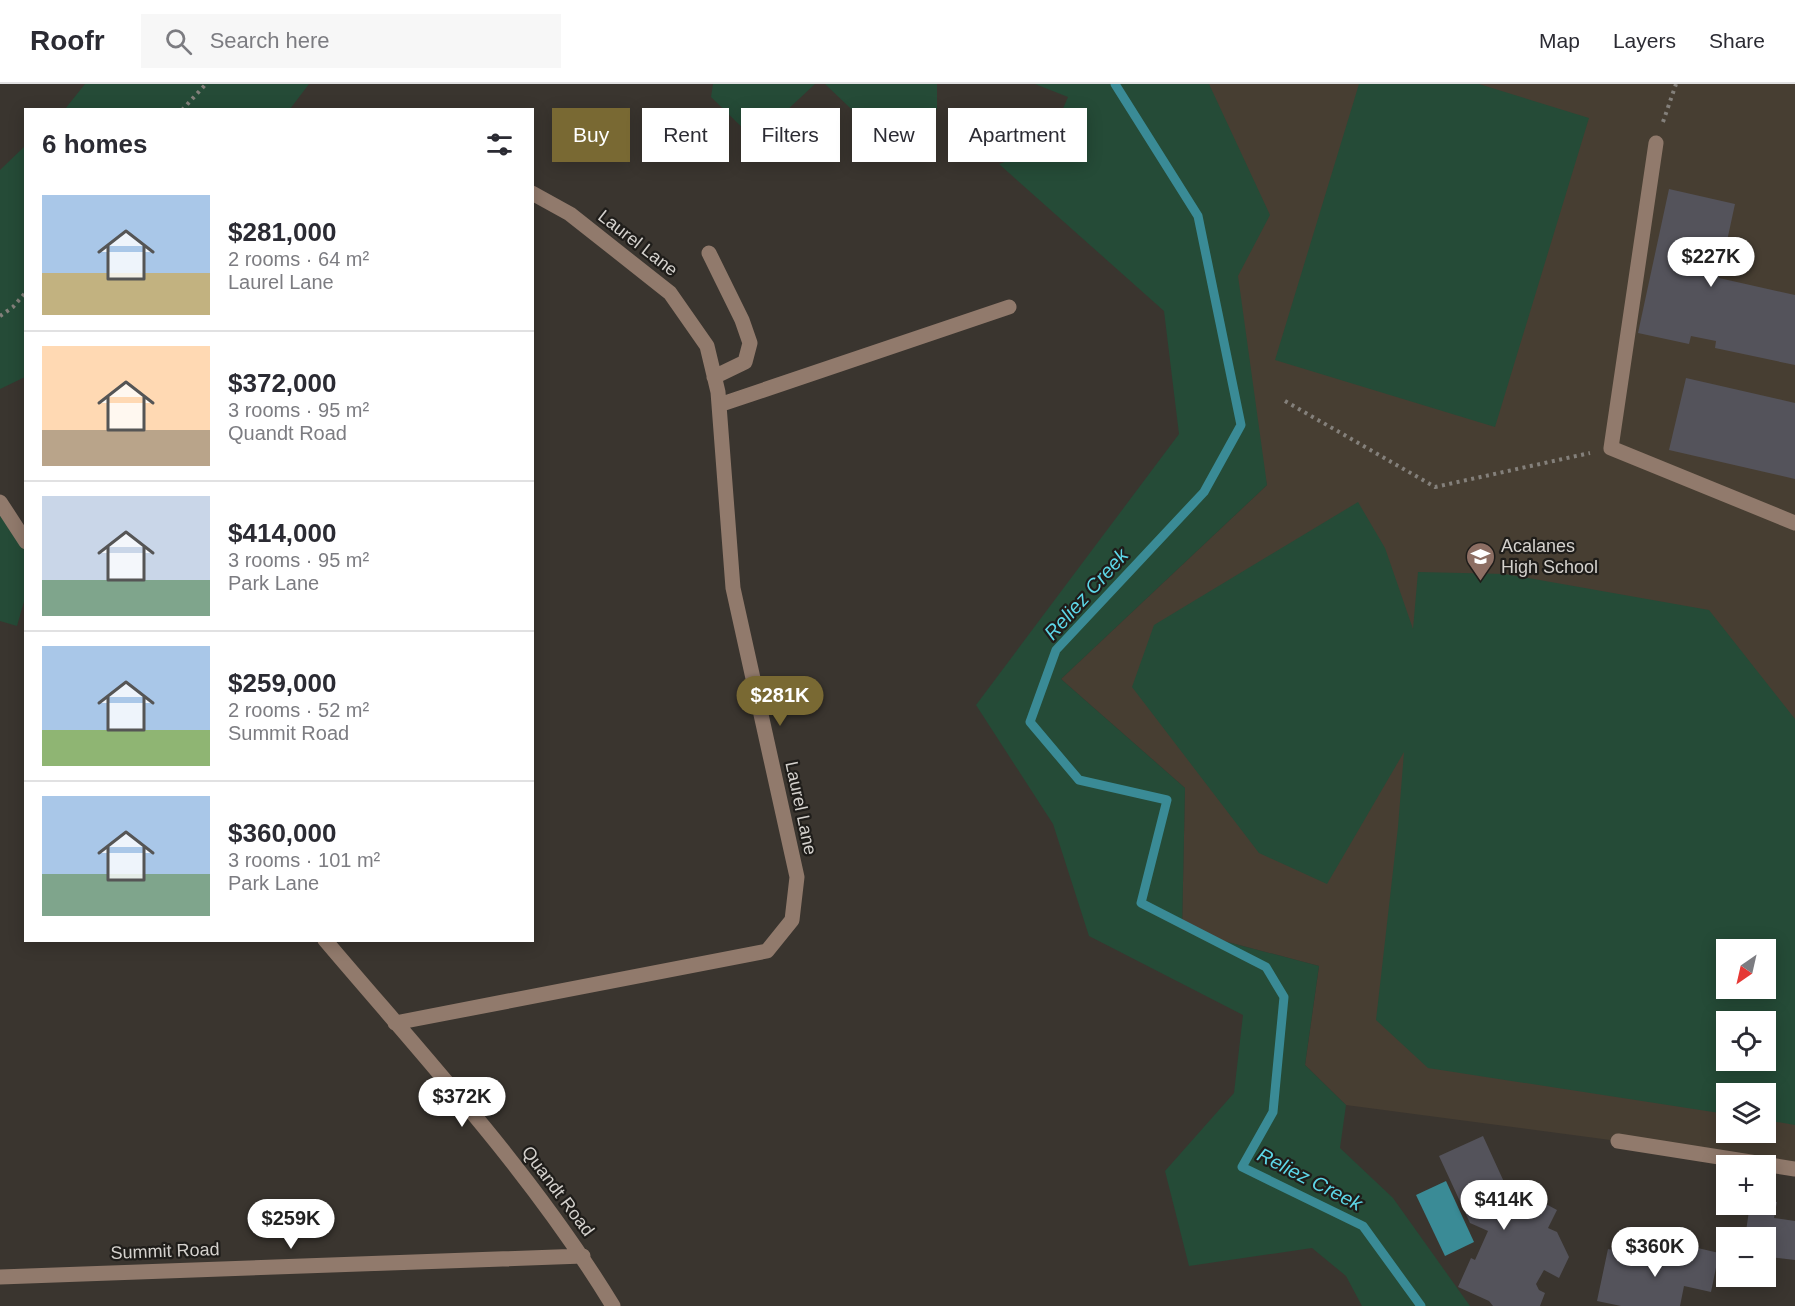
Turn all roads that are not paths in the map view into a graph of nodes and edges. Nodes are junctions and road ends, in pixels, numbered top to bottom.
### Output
1 (1656, 142) road end
2 (534, 194) edge
3 (709, 253) dead end
4 (1009, 306) dead end
5 (714, 377) junction
6 (719, 405) junction
7 (0, 502) edge
8 (1795, 523) edge
9 (24, 539) edge
10 (327, 942) edge
11 (395, 1023) junction
12 (1618, 1141) dead end
13 (1795, 1169) edge
14 (583, 1256) junction
15 (0, 1277) edge
16 (613, 1306) edge

1 - 8 street
2 - 5 street, Laurel Lane
3 - 5 street
4 - 6 street
5 - 6 street, Laurel Lane
6 - 11 street, Laurel Lane
7 - 9 street
10 - 11 street, Quandt Road
11 - 14 street, Quandt Road
12 - 13 street
14 - 15 street, Summit Road
14 - 16 street, Quandt Road

